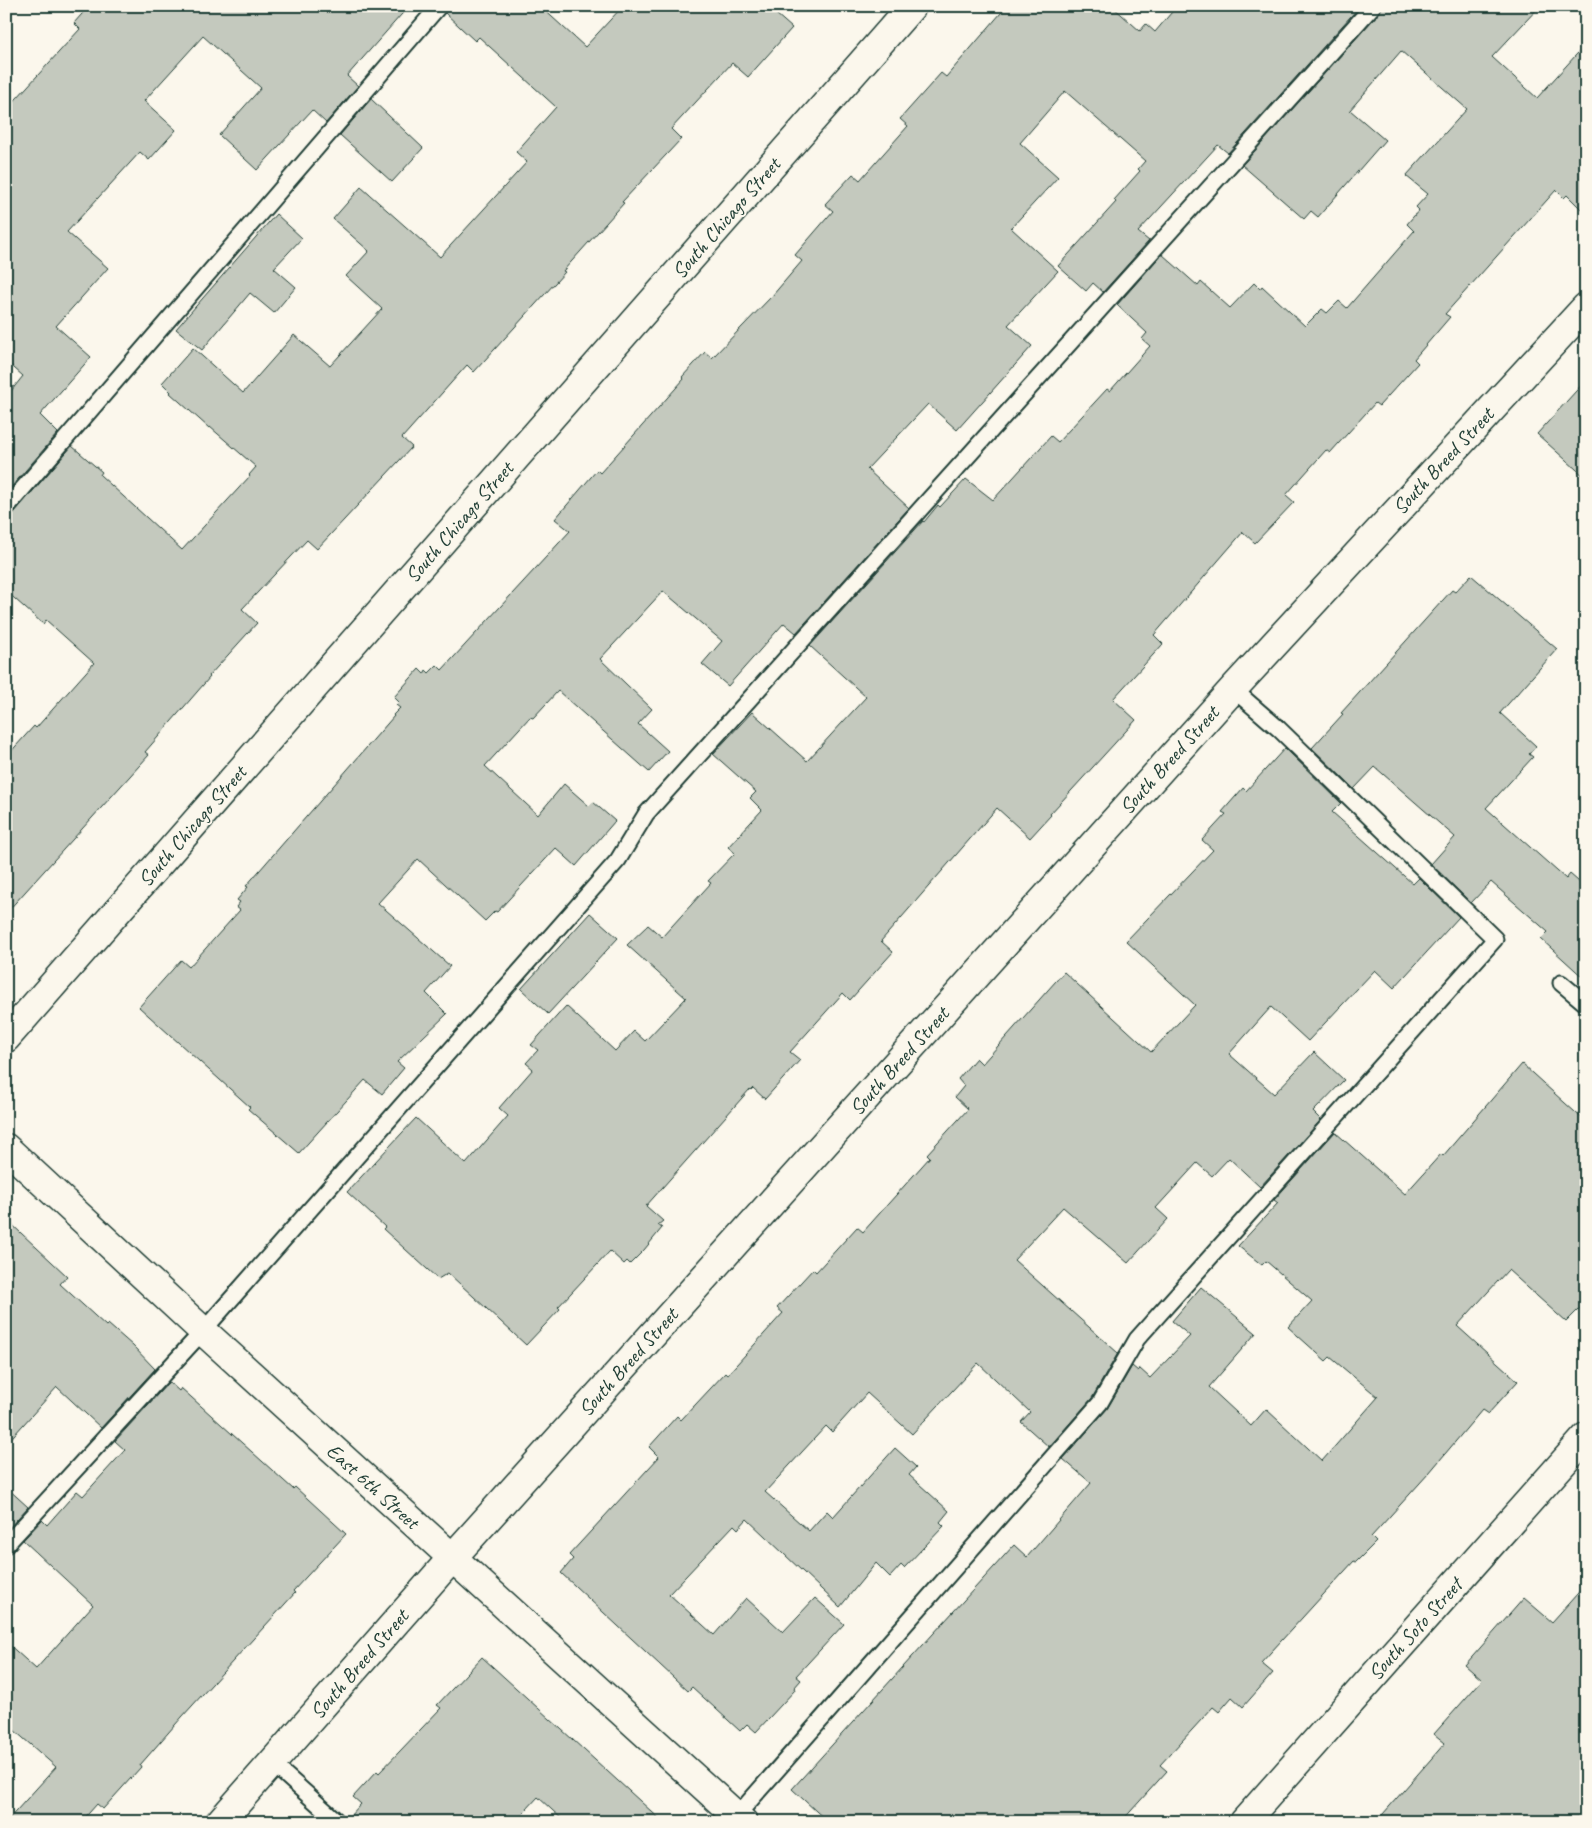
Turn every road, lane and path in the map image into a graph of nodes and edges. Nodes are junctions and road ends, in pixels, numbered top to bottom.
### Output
1 (439, 6) edge
2 (912, 6) edge
3 (1373, 6) edge
4 (1586, 307) edge
5 (6, 508) edge
6 (1233, 689) junction
7 (1561, 983) dead end
8 (1586, 1004) edge
9 (6, 1038) edge
10 (6, 1148) edge
11 (203, 1331) junction
12 (1586, 1437) edge
13 (6, 1545) edge
14 (452, 1558) junction
15 (272, 1763) junction
16 (737, 1820) edge
17 (220, 1822) edge
18 (338, 1822) edge
19 (1244, 1822) edge

1 - 5 lane
2 - 9 street, South Chicago Street
3 - 11 lane
4 - 6 street, South Breed Street
6 - 14 street, South Breed Street
6 - 16 lane
7 - 8 lane
10 - 11 street, East 6th Street
11 - 13 lane
11 - 14 street, East 6th Street
12 - 19 street, South Soto Street
14 - 15 street, South Breed Street
14 - 16 street, East 6th Street
15 - 17 street, South Breed Street
15 - 18 lane

